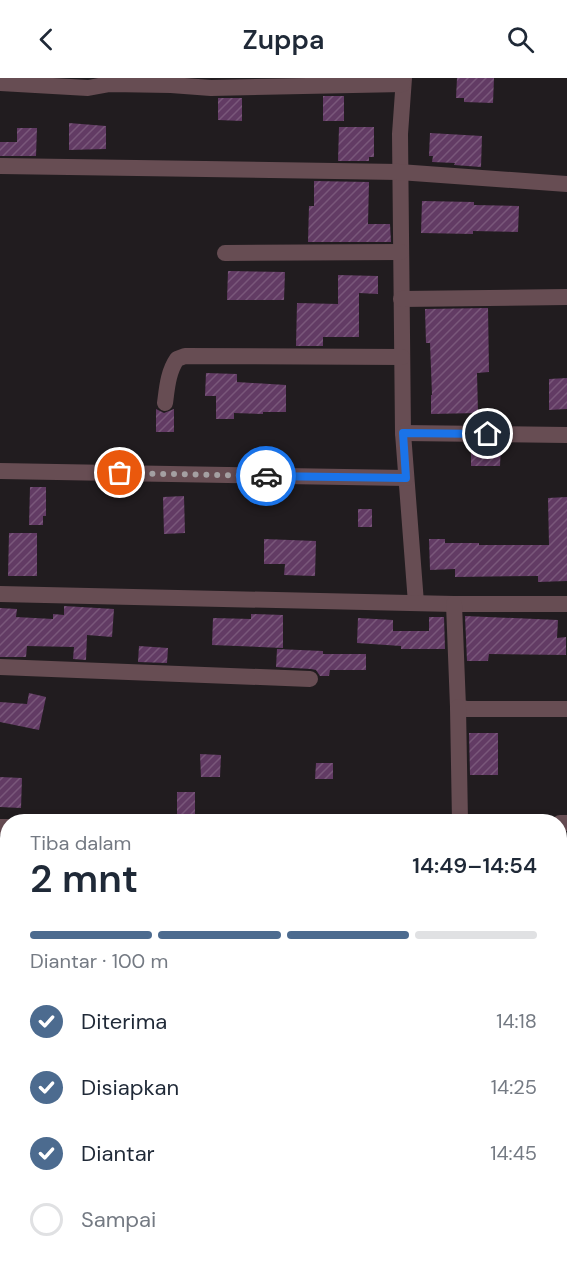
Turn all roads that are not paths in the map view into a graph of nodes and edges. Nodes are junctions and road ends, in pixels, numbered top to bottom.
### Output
1 (403, 81) edge
2 (0, 83) edge
3 (0, 166) edge
4 (399, 172) junction
5 (567, 184) edge
6 (400, 252) junction
7 (225, 253) dead end
8 (567, 297) edge
9 (401, 299) junction
10 (402, 357) junction
11 (165, 404) dead end
12 (403, 433) junction
13 (567, 435) edge
14 (0, 471) edge
15 (406, 478) junction
16 (0, 594) edge
17 (416, 603) junction
18 (454, 604) junction
19 (567, 604) edge
20 (0, 666) edge
21 (310, 679) dead end
22 (458, 707) junction
23 (567, 709) edge
24 (460, 814) edge

1 - 2 street
1 - 4 street
3 - 4 street
4 - 5 street
4 - 6 street
6 - 7 street
6 - 9 street
8 - 9 street
9 - 10 street
10 - 11 street
10 - 12 street
12 - 13 street
12 - 15 street
14 - 15 street
15 - 17 street
16 - 17 street
17 - 18 street
18 - 19 street
18 - 22 street
20 - 21 street
22 - 23 street
22 - 24 street

